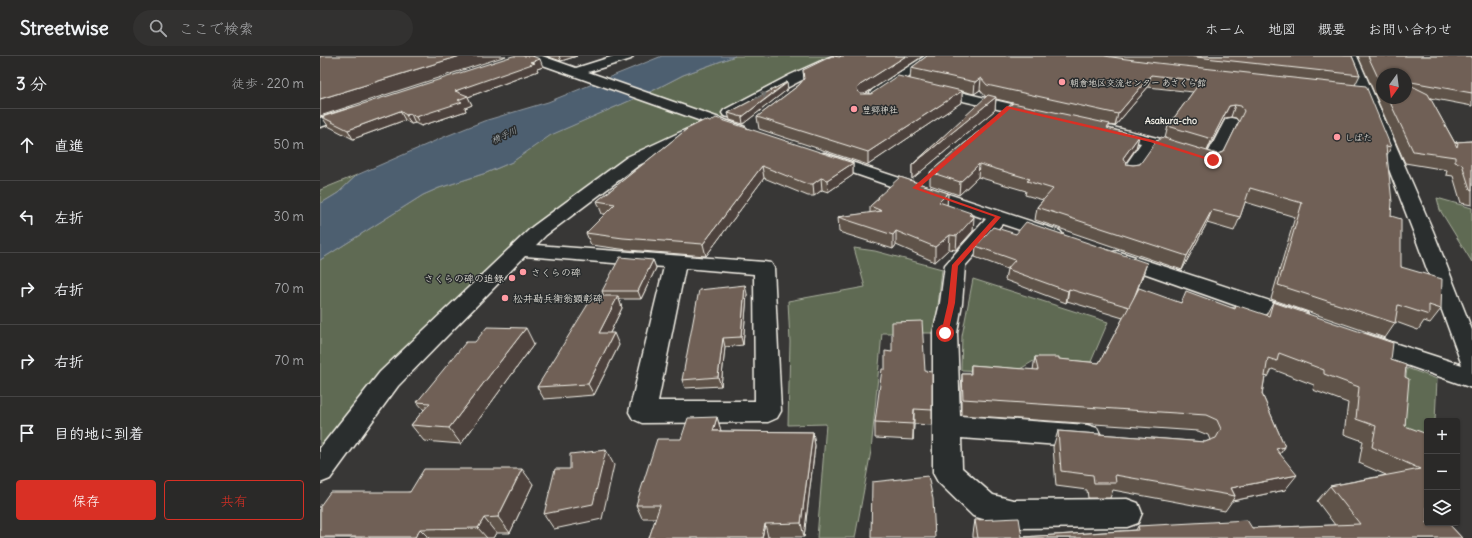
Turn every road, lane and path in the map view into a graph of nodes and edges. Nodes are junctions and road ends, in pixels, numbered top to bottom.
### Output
1 (524, 56) edge
2 (627, 56) edge
3 (842, 56) edge
4 (933, 56) edge
5 (1348, 60) edge
6 (577, 72) junction
7 (795, 78) junction
8 (895, 81) junction
9 (794, 93) edge
10 (866, 101) edge
11 (1009, 107) junction
12 (364, 108) edge
13 (1046, 116) edge
14 (709, 119) junction
15 (992, 121) edge
16 (320, 122) edge
17 (1230, 122) dead end
18 (1099, 128) edge
19 (749, 131) edge
20 (1151, 141) junction
21 (811, 154) edge
22 (1129, 172) edge
23 (998, 217) junction
24 (1073, 242) edge
25 (520, 250) junction
26 (1096, 250) edge
27 (676, 261) junction
28 (1314, 324) edge
29 (1344, 335) edge
30 (1472, 361) edge
31 (1472, 378) edge
32 (947, 426) junction
33 (1111, 437) edge
34 (320, 470) edge
35 (1127, 513) dead end

1 - 6 street
2 - 6 street
3 - 7 street
4 - 8 street
5 - 30 street
6 - 14 street
7 - 9 street
14 -> 7 street
8 - 10 street
8 - 11 street
11 - 13 street
11 - 15 street
12 - 16 street
14 - 19 street
14 - 25 street
17 - 20 street
18 - 20 street
20 - 22 street
21 - 23 street
23 - 24 street
23 - 32 street
25 - 27 street
25 - 34 street
26 - 28 street
27 - 27 street
29 - 31 street
32 - 33 street
32 - 35 street

